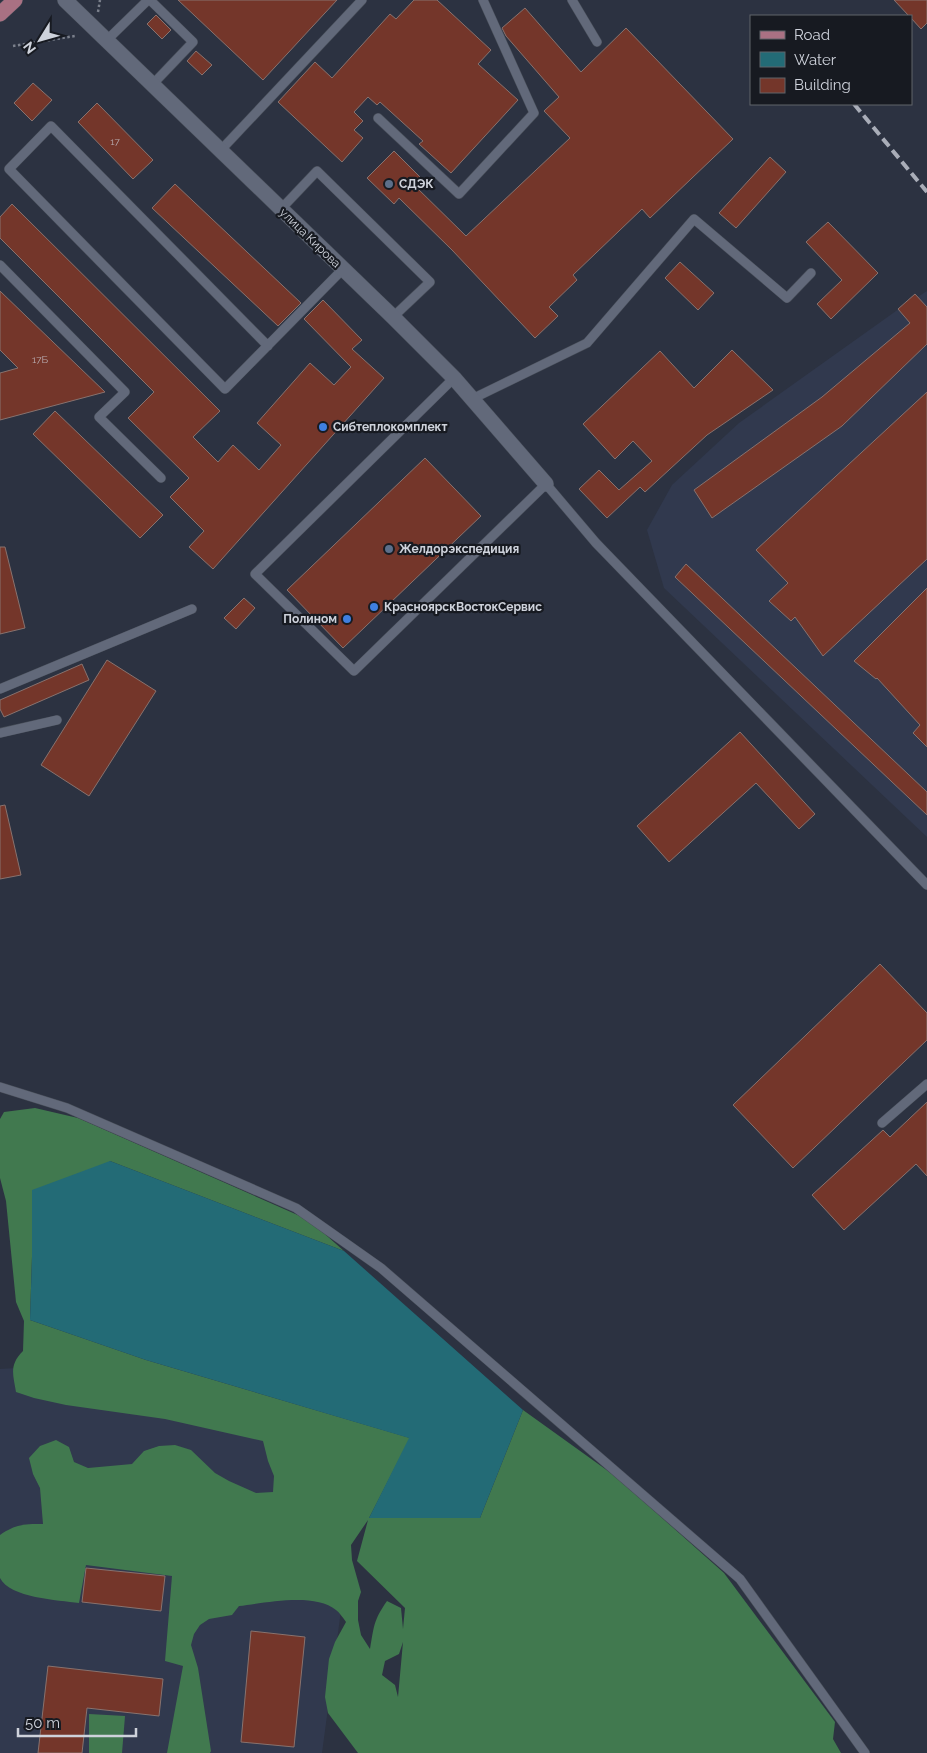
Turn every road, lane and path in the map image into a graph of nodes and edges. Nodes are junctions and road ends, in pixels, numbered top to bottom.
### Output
1 (15, 0) edge
2 (65, 0) edge
3 (100, 0) edge
4 (149, 0) edge
5 (362, 0) edge
6 (482, 0) edge
7 (572, 0) edge
8 (97, 13) dead end
9 (0, 14) edge
10 (75, 36) dead end
11 (106, 41) junction
12 (597, 42) dead end
13 (12, 46) dead end
14 (152, 85) junction
15 (378, 118) dead end
16 (220, 151) junction
17 (281, 209) junction
18 (0, 265) edge
19 (343, 269) junction
20 (811, 273) dead end
21 (393, 318) junction
22 (268, 346) junction
23 (454, 378) junction
24 (472, 398) junction
25 (161, 478) dead end
26 (546, 484) junction
27 (192, 609) dead end
28 (0, 690) edge
29 (57, 720) dead end
30 (0, 733) edge
31 (927, 885) edge
32 (927, 1084) edge
33 (0, 1087) edge
34 (882, 1123) dead end
35 (865, 1753) edge

1 - 9 main road
2 - 11 street, улица Кирова
3 - 8 path
4 - 11 lane
4 - 14 lane
5 - 16 lane
6 - 15 lane
7 - 12 lane
10 - 13 path
11 - 14 street, улица Кирова
14 - 16 street, улица Кирова
16 - 17 street, улица Кирова
17 - 19 street, улица Кирова
17 - 21 lane
18 - 25 lane
19 - 21 street, улица Кирова
19 - 22 lane
20 - 24 lane
21 - 23 street, улица Кирова
22 - 22 lane
23 - 24 street, улица Кирова
23 - 26 lane
24 - 26 street, улица Кирова
26 - 31 lane
27 - 28 lane
29 - 30 lane
32 - 34 lane
33 - 35 lane

